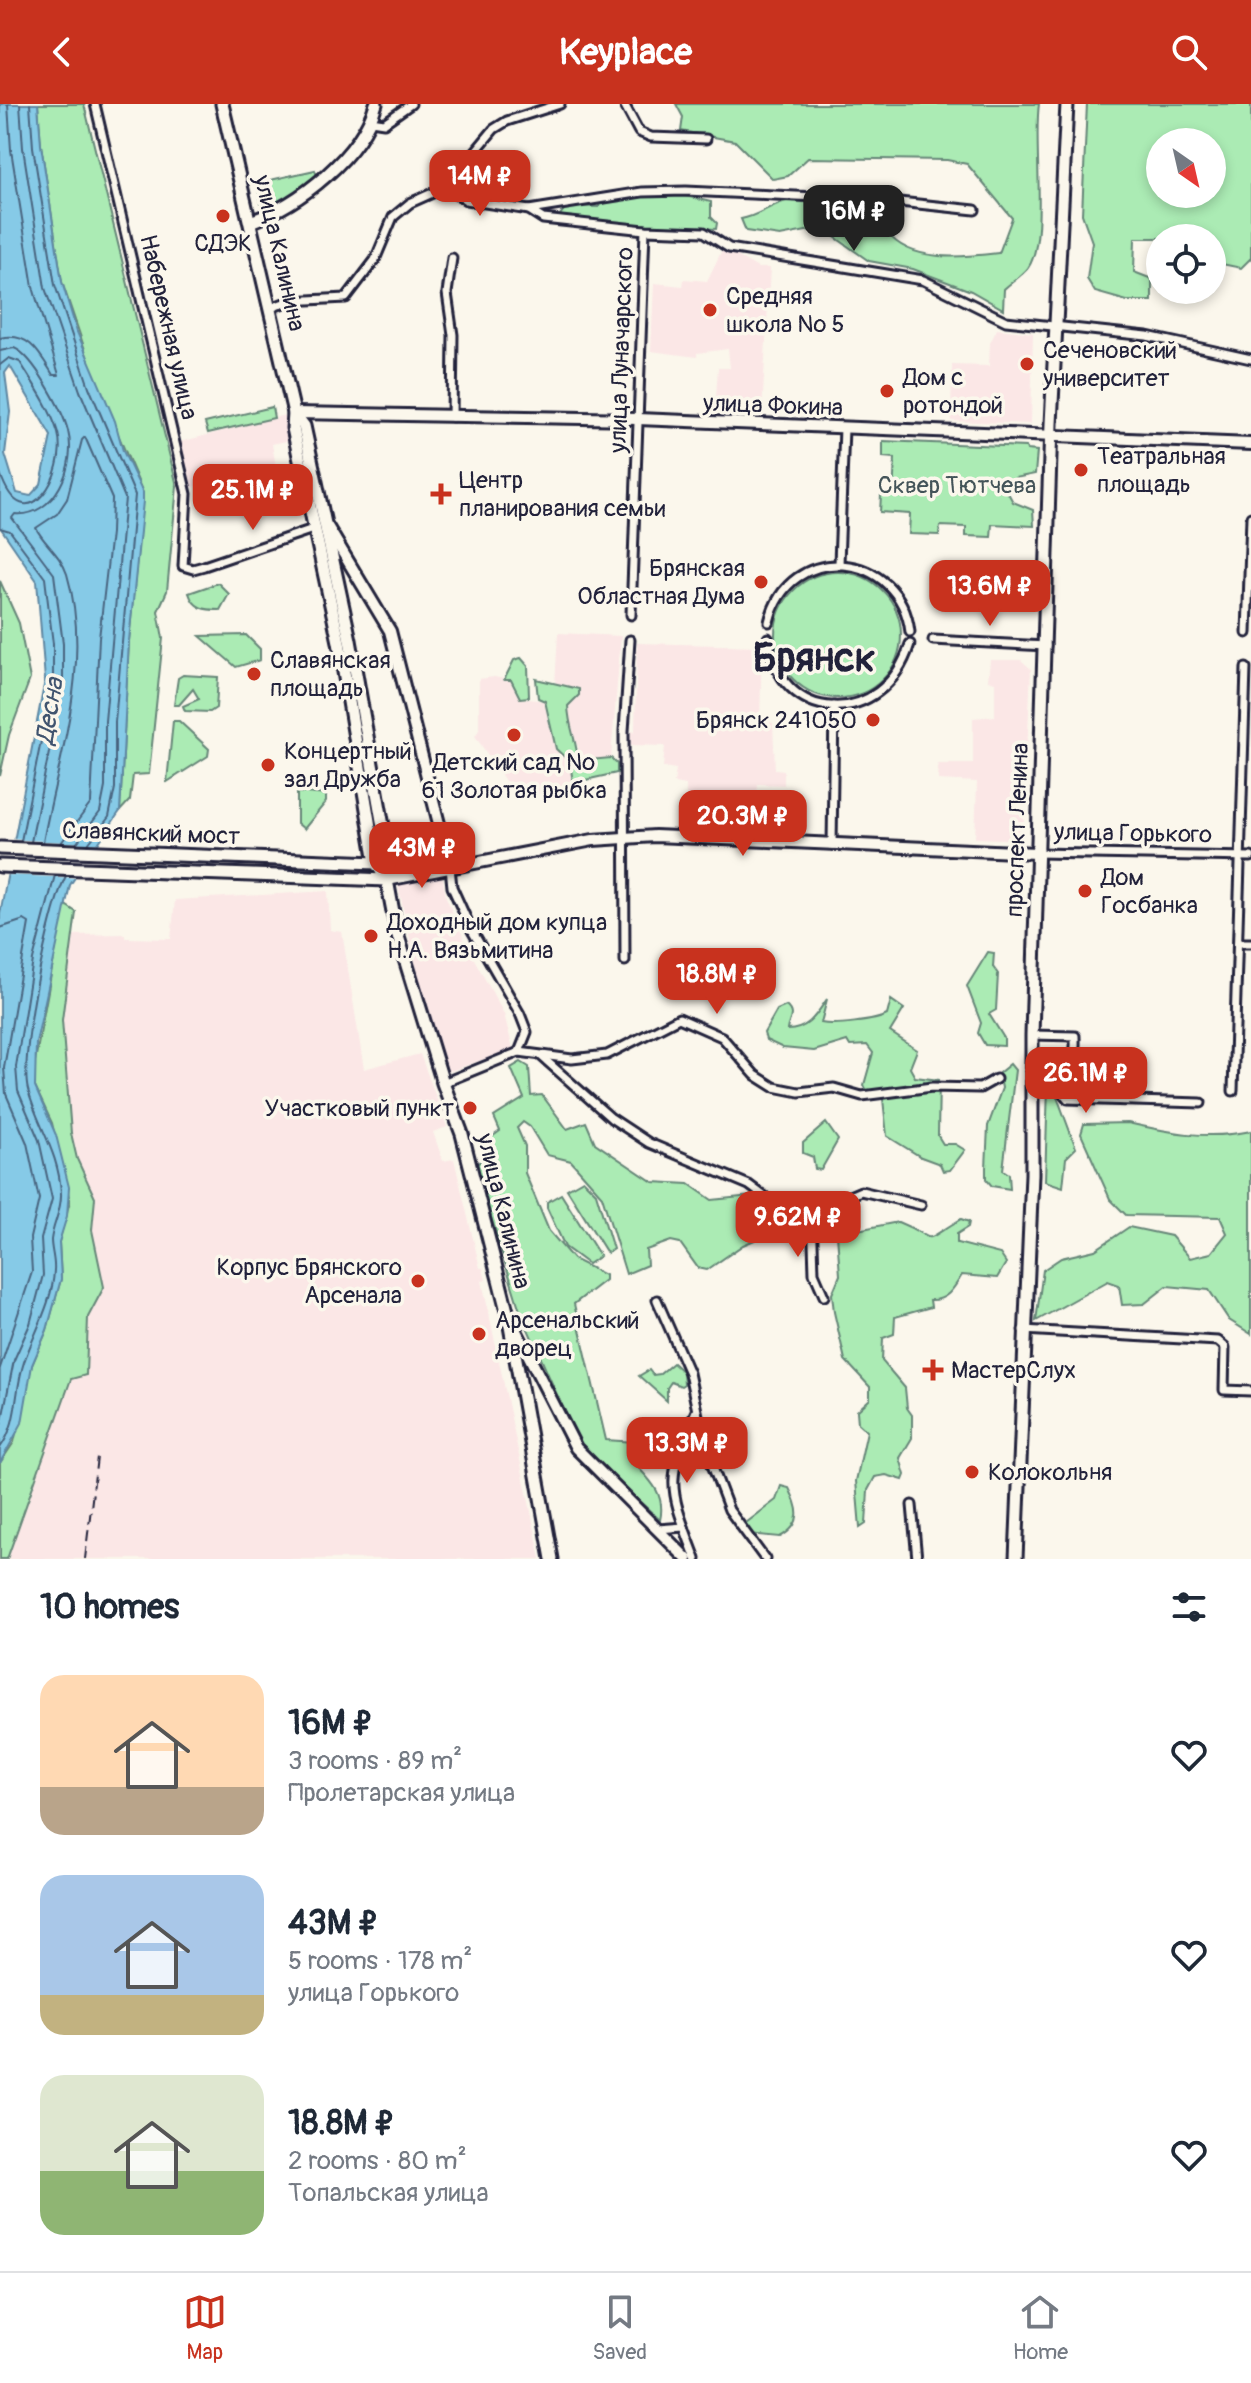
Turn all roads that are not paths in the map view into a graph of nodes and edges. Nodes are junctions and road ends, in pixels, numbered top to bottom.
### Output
1 (95, 104) edge
2 (222, 104) edge
3 (376, 104) edge
4 (411, 104) edge
5 (560, 104) edge
6 (624, 104) edge
7 (1067, 104) edge
8 (371, 121) junction
9 (706, 139) dead end
10 (446, 187) junction
11 (529, 210) junction
12 (975, 210) dead end
13 (250, 222) junction
14 (645, 230) junction
15 (452, 258) dead end
16 (271, 308) junction
17 (1057, 327) junction
18 (1251, 359) edge
19 (294, 413) junction
20 (452, 417) junction
21 (638, 419) junction
22 (844, 428) junction
23 (1051, 437) junction
24 (1251, 444) edge
25 (1251, 517) edge
26 (321, 526) junction
27 (839, 564) junction
28 (631, 615) dead end
29 (769, 622) dead end
30 (910, 632) dead end
31 (1247, 633) dead end
32 (768, 638) dead end
33 (630, 640) dead end
34 (933, 640) dead end
35 (910, 644) dead end
36 (1046, 646) junction
37 (1246, 668) dead end
38 (834, 706) junction
39 (624, 839) junction
40 (832, 845) junction
41 (0, 848) edge
42 (1037, 853) junction
43 (1241, 857) junction
44 (1251, 857) edge
45 (376, 863) junction
46 (0, 866) edge
47 (450, 867) junction
48 (299, 878) joint
49 (387, 880) junction
50 (1239, 943) junction
51 (1251, 943) edge
52 (625, 961) dead end
53 (1032, 1035) junction
54 (519, 1052) junction
55 (541, 1056) junction
56 (996, 1079) dead end
57 (443, 1083) junction
58 (1233, 1091) dead end
59 (1201, 1103) dead end
60 (921, 1205) dead end
61 (812, 1212) junction
62 (824, 1296) dead end
63 (657, 1300) dead end
64 (508, 1315) junction
65 (1023, 1330) junction
66 (1251, 1391) edge
67 (696, 1411) junction
68 (912, 1505) dead end
69 (684, 1527) junction
70 (658, 1529) junction
71 (552, 1559) edge
72 (687, 1559) edge
73 (696, 1559) edge
74 (765, 1559) edge
75 (917, 1559) edge
76 (1016, 1559) edge

1 - 26 street, Набережная улица
2 - 13 main road, улица Калинина
3 - 8 main road
4 - 8 street
5 - 10 street
6 - 9 street
7 - 17 main road, проспект Ленина
8 - 13 main road
10 - 11 street
10 - 16 street
11 - 12 street
11 - 14 street
13 - 16 main road, улица Калинина
14 - 17 street
14 - 21 street, улица Луначарского
15 - 20 street
16 - 19 main road, улица Калинина
17 - 18 street
17 - 23 main road, проспект Ленина
19 - 20 street, улица Фокина
19 - 26 main road, улица Калинина
20 - 21 street, улица Фокина
21 - 22 street, улица Фокина
21 - 28 street, улица Луначарского
22 - 23 street, улица Фокина
22 - 27 street
23 - 24 street, улица Фокина
23 - 36 main road, проспект Ленина
25 - 31 street
26 - 45 main road, улица Калинина
26 - 47 street
26 - 49 main road, улица Калинина
27 - 29 street
27 - 30 street
32 - 38 street
33 - 39 street
34 - 36 street
35 - 38 street
36 - 42 main road, проспект Ленина
37 - 43 street
38 - 40 street
39 - 40 street, улица Горького
39 - 47 street, улица Горького
39 - 52 street
40 - 42 street, улица Горького
41 - 45 main road, Славянский мост
42 - 43 street, улица Горького
42 - 53 main road, проспект Ленина
43 - 44 street, улица Горького
43 - 50 street
45 - 49 main road, улица Калинина
46 - 48 main road, Славянский мост
47 - 49 street, улица Горького
47 - 54 street
48 - 49 main road, улица Горького
49 - 57 main road, улица Калинина
50 - 51 street
50 - 58 street
53 - 59 street
53 - 65 main road, проспект Ленина
54 - 55 street
54 - 57 street
55 - 56 street
55 - 61 street
57 - 64 main road, улица Калинина
60 - 61 street
61 - 62 street
63 - 67 street
64 - 70 street
64 - 71 main road, улица Калинина
65 - 66 street
65 - 76 main road, проспект Ленина
67 - 69 street
67 - 74 street
68 - 75 street
69 - 70 street
69 - 73 street
70 - 72 street

